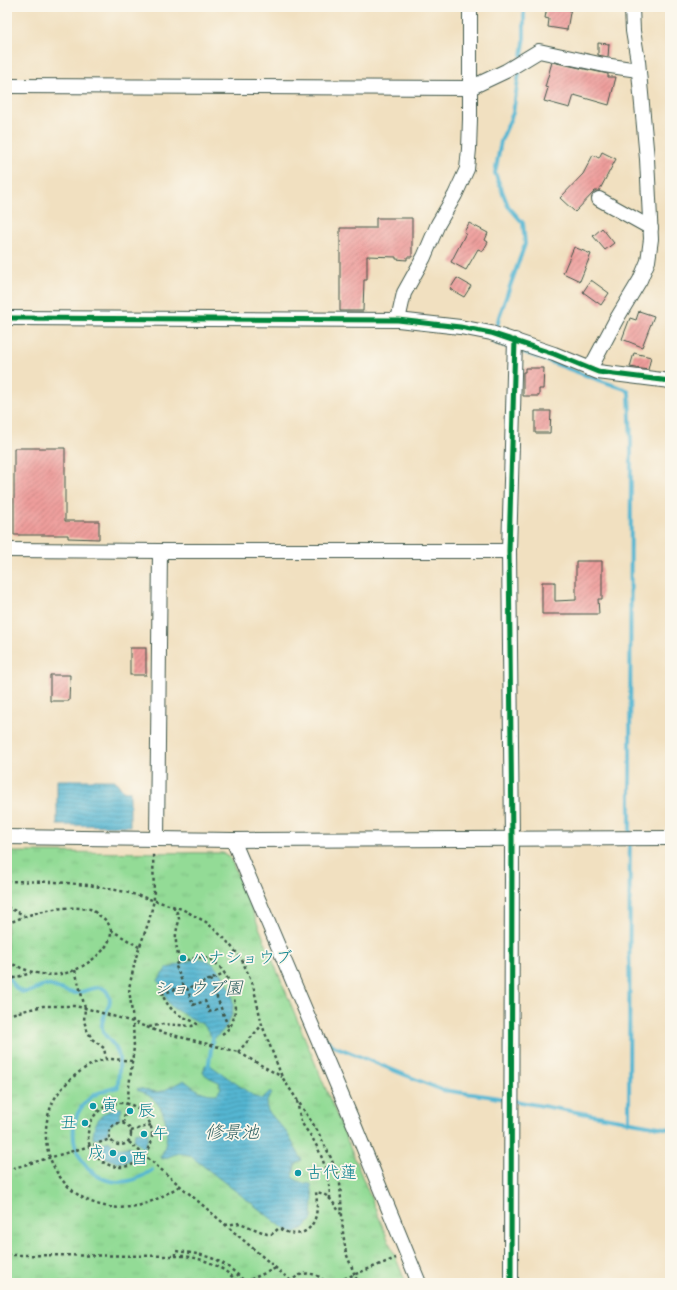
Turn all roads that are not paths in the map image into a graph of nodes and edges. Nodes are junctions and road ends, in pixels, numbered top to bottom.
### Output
1 (470, 7) edge
2 (632, 7) edge
3 (638, 70) junction
4 (7, 86) edge
5 (470, 88) junction
6 (600, 200) dead end
7 (650, 228) junction
8 (7, 318) edge
9 (398, 320) junction
10 (515, 340) junction
11 (590, 369) junction
12 (670, 381) edge
13 (7, 550) edge
14 (160, 551) junction
15 (509, 551) junction
16 (7, 837) edge
17 (670, 838) edge
18 (512, 839) junction
19 (233, 840) junction
20 (156, 844) junction
21 (419, 1283) edge
22 (511, 1283) edge

1 - 5 street
2 - 3 street
3 - 5 street
3 - 7 street
4 - 5 street
5 - 9 street
6 - 7 street
7 - 11 street
8 - 9 street
9 - 10 street
10 - 11 street
10 - 15 street
11 - 12 street
13 - 14 street
14 - 15 street
14 - 20 street
15 - 18 street
16 - 20 street
17 - 18 street
18 - 19 street
18 - 22 street
19 - 20 street
19 - 21 street

